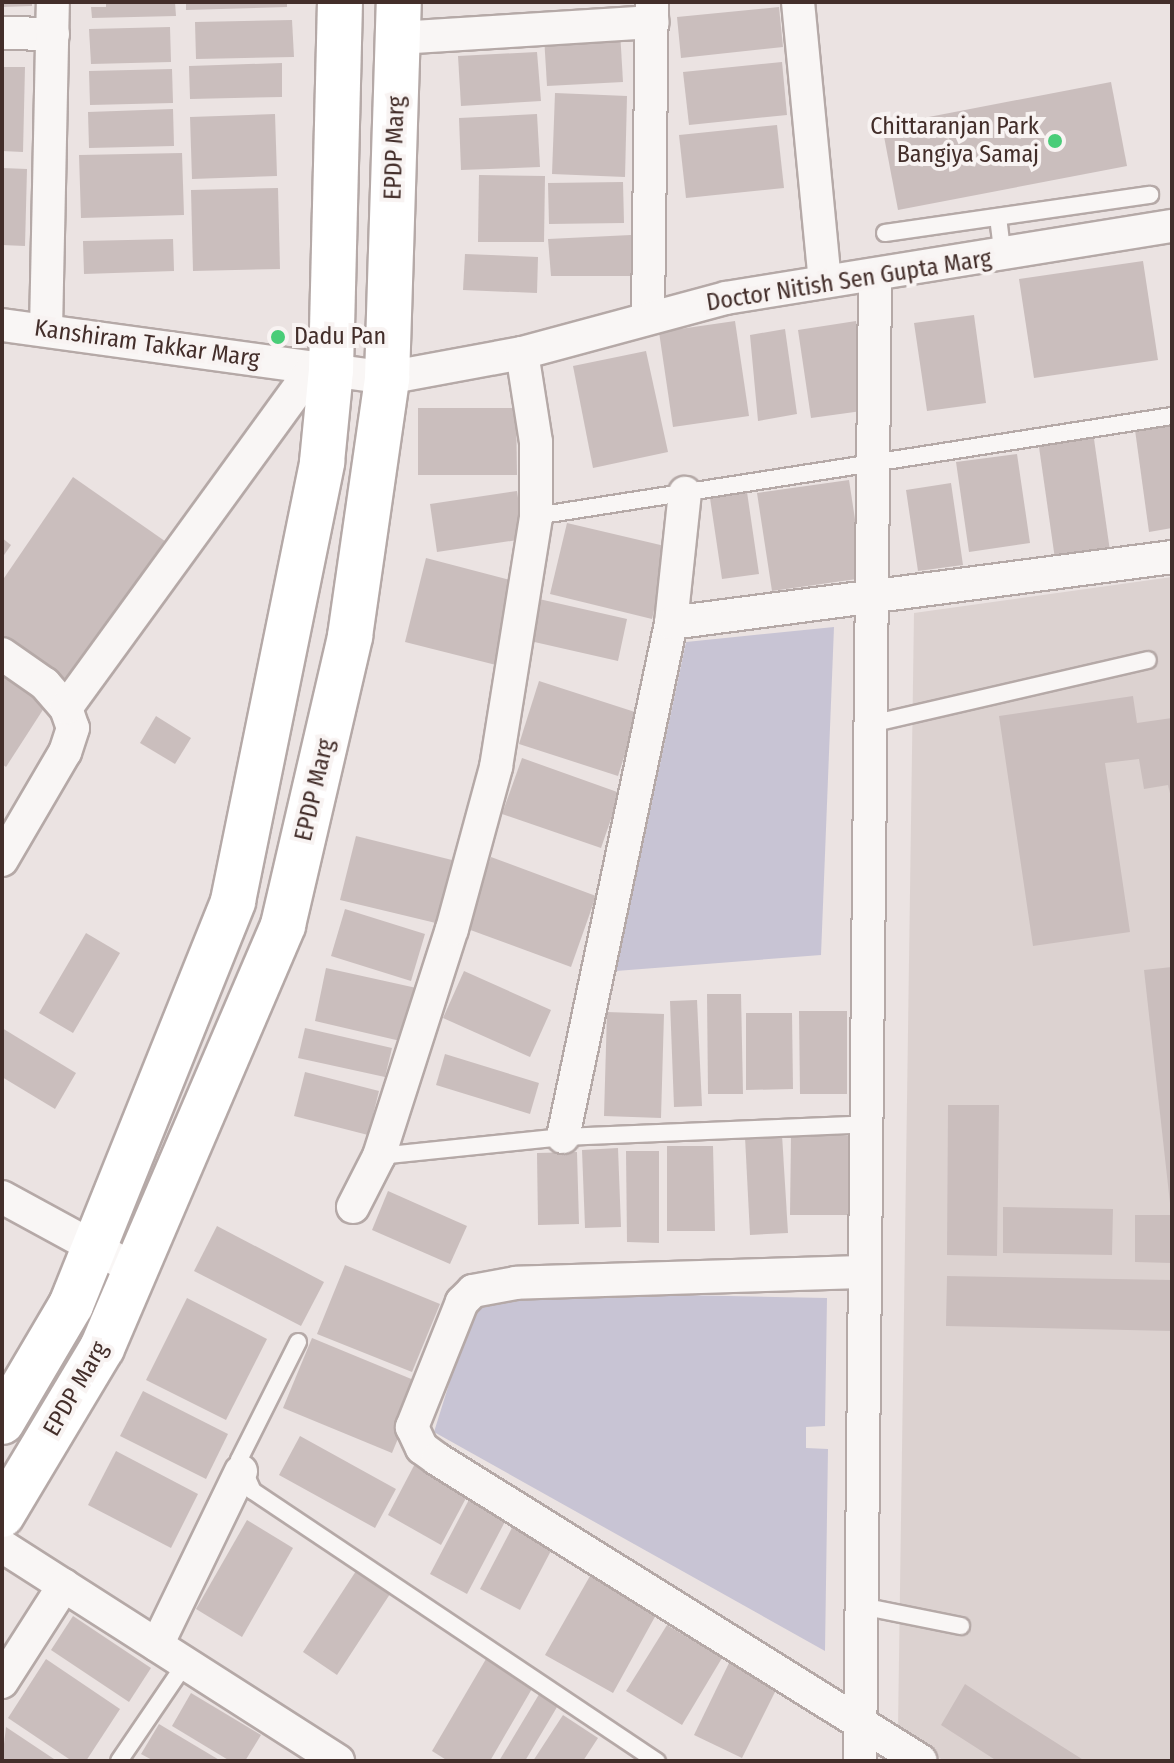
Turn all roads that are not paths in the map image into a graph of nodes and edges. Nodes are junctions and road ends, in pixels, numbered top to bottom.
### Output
1 (53, 2) edge
2 (340, 2) edge
3 (798, 2) edge
4 (652, 12) edge
5 (398, 20) edge
6 (2, 33) edge
7 (53, 34) junction
8 (1150, 195) dead end
9 (998, 217) junction
10 (1172, 226) edge
11 (885, 233) dead end
12 (1003, 256) junction
13 (875, 277) junction
14 (825, 280) junction
15 (648, 317) junction
16 (2, 325) edge
17 (46, 330) junction
18 (522, 353) junction
19 (322, 369) junction
20 (387, 378) junction
21 (1172, 416) edge
22 (876, 461) junction
23 (685, 493) junction
24 (536, 516) junction
25 (1172, 557) edge
26 (871, 596) junction
27 (671, 623) junction
28 (2, 654) edge
29 (1148, 660) dead end
30 (66, 708) junction
31 (871, 724) junction
32 (2, 860) edge
33 (869, 1124) junction
34 (563, 1137) junction
35 (379, 1156) junction
36 (2, 1197) edge
37 (353, 1207) dead end
38 (94, 1247) junction
39 (136, 1270) junction
40 (861, 1272) junction
41 (298, 1342) dead end
42 (2, 1422) edge
43 (241, 1471) junction
44 (2, 1515) edge
45 (2, 1546) edge
46 (64, 1585) junction
47 (861, 1606) junction
48 (961, 1626) dead end
49 (157, 1645) junction
50 (185, 1664) junction
51 (2, 1682) edge
52 (860, 1721) junction
53 (320, 1756) edge
54 (119, 1761) edge
55 (657, 1761) edge
56 (860, 1761) edge
57 (921, 1761) edge

1 - 7 street
2 - 19 main road, EPDP Marg
3 - 14 street
4 - 5 street
4 - 15 street
5 - 20 main road, EPDP Marg
6 - 7 street
7 - 17 street
8 - 9 lane
9 - 11 lane
9 - 12 lane
10 - 12 street, Doctor Nitish Sen Gupta Marg
12 - 13 street, Doctor Nitish Sen Gupta Marg
13 - 14 street, Doctor Nitish Sen Gupta Marg
13 - 22 street
14 - 15 street, Doctor Nitish Sen Gupta Marg
15 - 18 street, Doctor Nitish Sen Gupta Marg
16 - 17 street, Kanshiram Takkar Marg
17 - 19 street, Kanshiram Takkar Marg
18 - 20 street, Doctor Nitish Sen Gupta Marg
18 - 24 street
19 - 20 street, Kanshiram Takkar Marg
19 - 30 street
19 - 38 main road, EPDP Marg
20 - 39 main road, EPDP Marg
21 - 22 lane
22 - 23 lane
22 - 26 street
23 - 24 lane
23 - 27 street
24 - 35 street
25 - 26 street
26 - 27 street
26 - 31 street
27 - 34 street
28 - 30 street
29 - 31 lane
30 - 32 street
31 - 33 street
33 - 34 lane
33 - 40 street
34 - 35 lane
35 - 37 street
36 - 38 street
38 - 39 street
38 - 42 main road, EPDP Marg
39 - 44 main road, EPDP Marg
40 - 47 street
40 - 52 street
41 - 43 lane
43 - 49 street
43 - 55 lane
45 - 46 street
46 - 49 street
46 - 51 street
47 - 48 lane
47 - 52 street
49 - 50 street
50 - 53 street
50 - 54 lane
52 - 56 street
52 - 57 street

